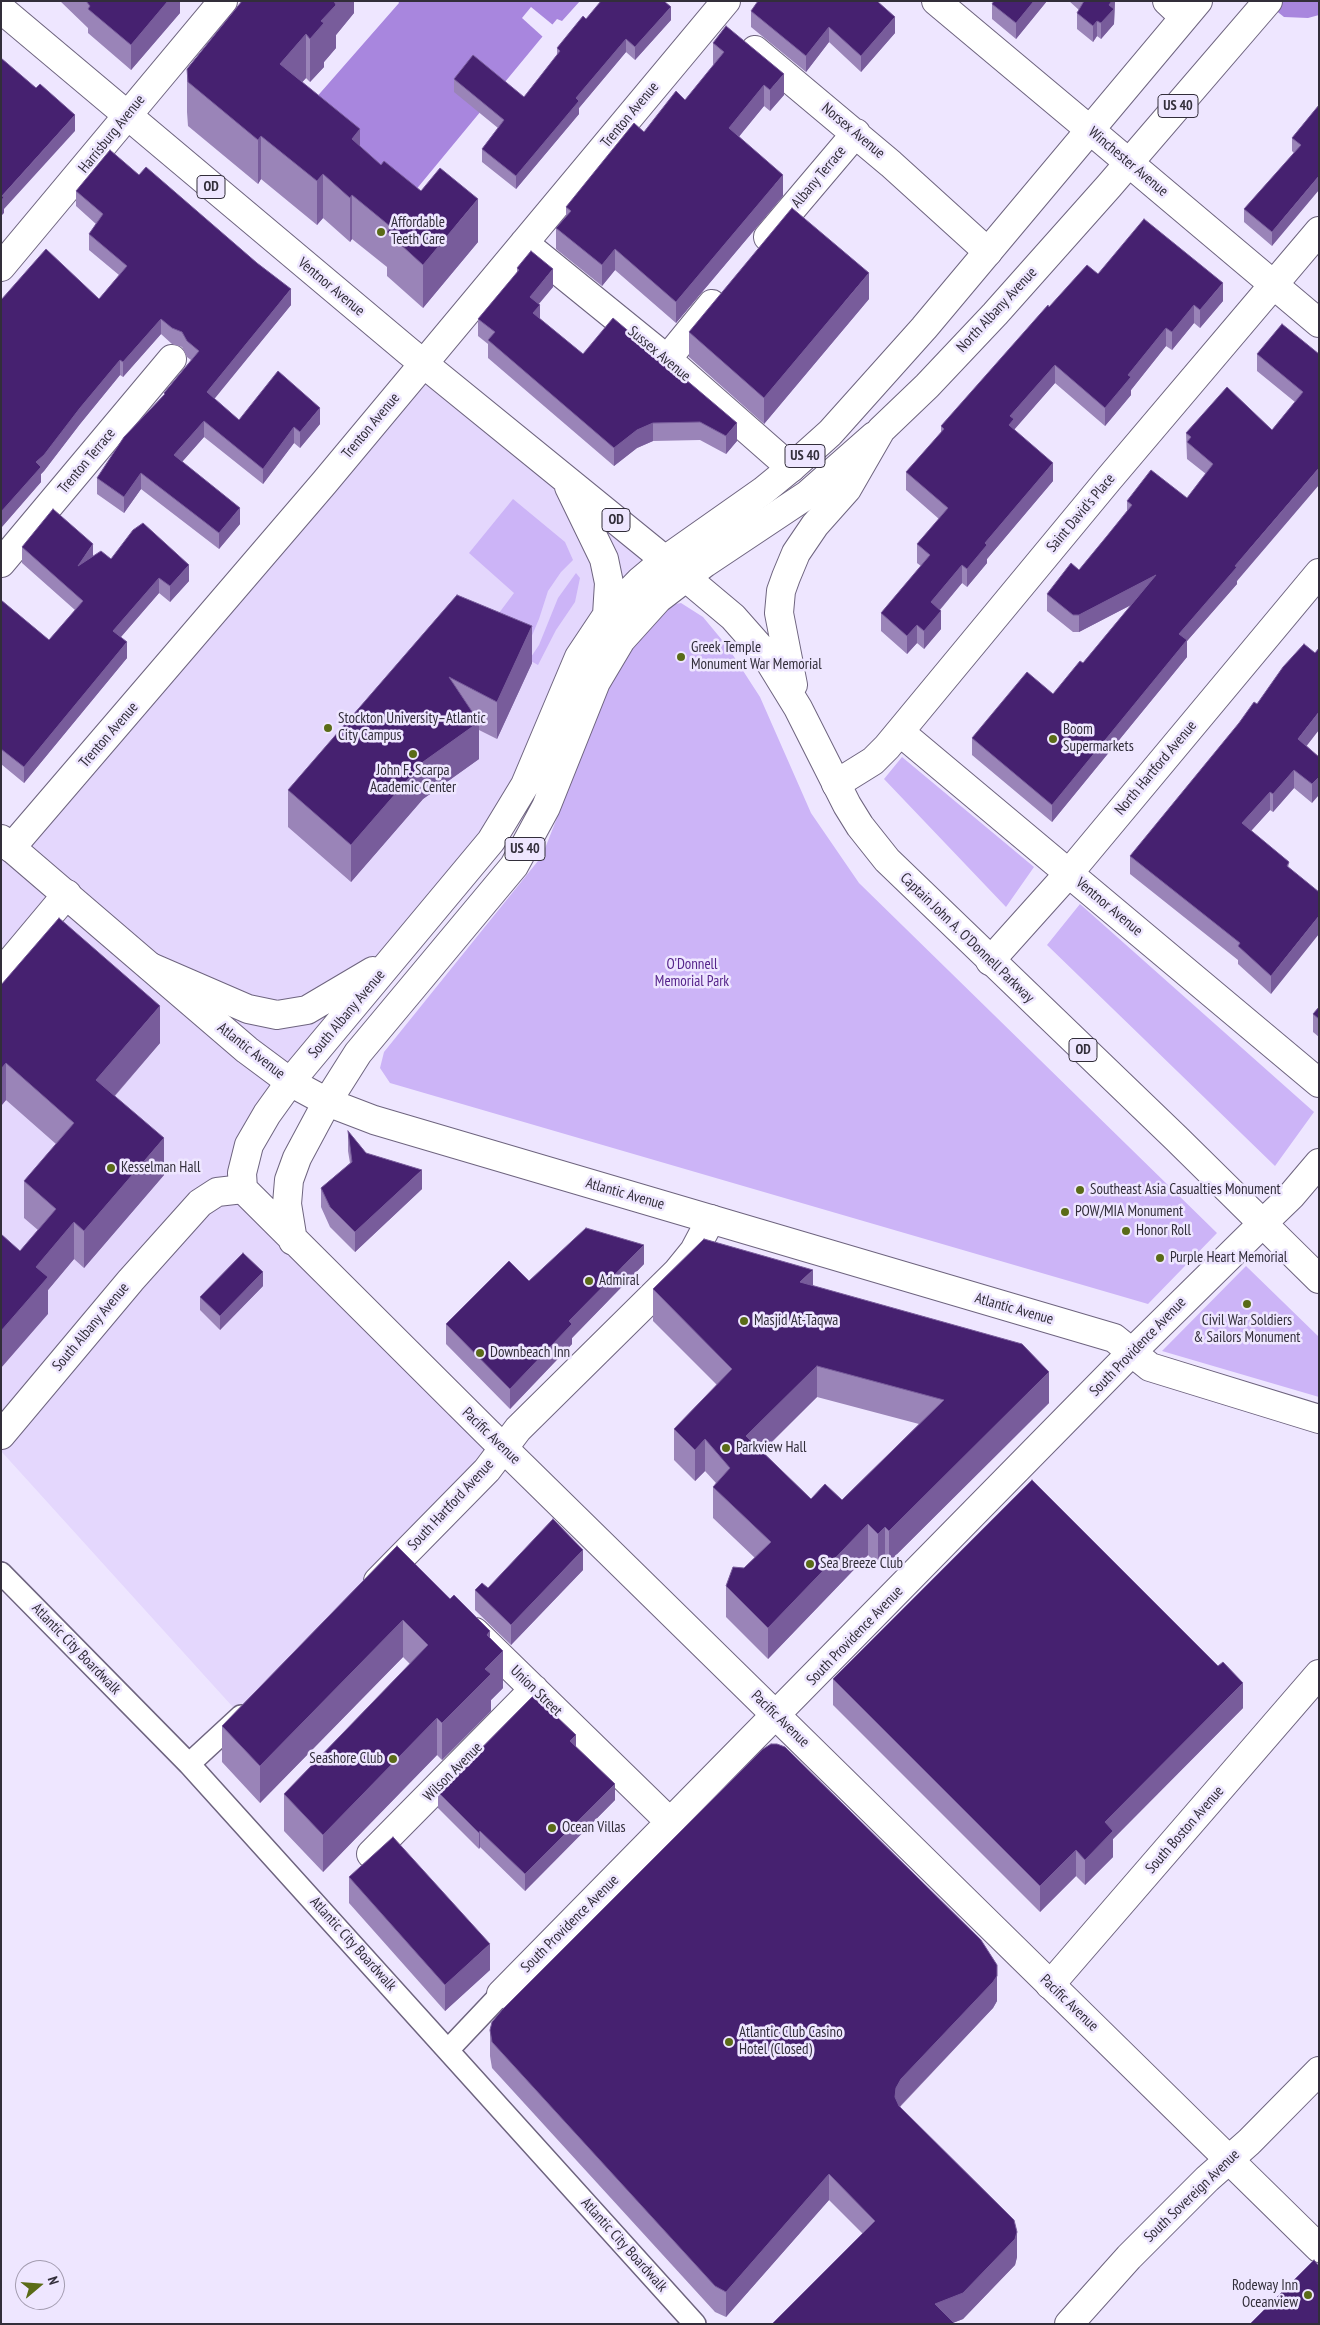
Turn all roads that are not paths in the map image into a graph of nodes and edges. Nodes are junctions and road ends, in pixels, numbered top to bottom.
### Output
1 (223, 1) edge
2 (936, 1) edge
3 (1267, 2) edge
4 (1183, 7) edge
5 (1, 10) edge
6 (726, 20) edge
7 (127, 116) junction
8 (1090, 130) junction
9 (856, 133) junction
10 (1130, 163) junction
11 (1319, 232) edge
12 (524, 243) junction
13 (988, 252) junction
14 (749, 260) edge
15 (1, 267) edge
16 (730, 283) edge
17 (1274, 285) junction
18 (1319, 323) edge
19 (172, 359) dead end
20 (666, 359) junction
21 (422, 363) junction
22 (881, 430) junction
23 (791, 468) junction
24 (567, 481) junction
25 (665, 560) junction
26 (1, 563) edge
27 (1319, 573) edge
28 (686, 577) junction
29 (607, 615) junction
30 (798, 708) junction
31 (900, 732) junction
32 (836, 784) junction
33 (6, 844) edge
34 (1068, 873) junction
35 (67, 894) junction
36 (392, 960) junction
37 (990, 961) junction
38 (151, 967) junction
39 (1, 973) edge
40 (290, 1082) junction
41 (1319, 1083) edge
42 (327, 1102) junction
43 (1319, 1164) edge
44 (243, 1189) junction
45 (712, 1220) junction
46 (1262, 1224) junction
47 (293, 1241) junction
48 (1319, 1279) edge
49 (1132, 1352) junction
50 (1319, 1418) edge
51 (1, 1435) edge
52 (504, 1447) junction
53 (400, 1558) junction
54 (1, 1573) edge
55 (422, 1579) edge
56 (359, 1599) edge
57 (457, 1614) edge
58 (1319, 1674) edge
59 (534, 1690) junction
60 (262, 1695) edge
61 (241, 1716) joint
62 (776, 1716) junction
63 (189, 1764) junction
64 (671, 1823) junction
65 (371, 1854) edge
66 (1050, 1985) junction
67 (500, 1994) joint
68 (448, 2049) junction
69 (1319, 2071) edge
70 (1228, 2160) junction
71 (1319, 2248) edge
72 (695, 2324) edge
73 (1068, 2324) edge

1 - 7 main road, Harrisburg Avenue
2 - 8 main road, Winchester Avenue
3 - 10 main road, North Albany Avenue / US 40
4 - 8 main road, US 40
5 - 7 main road, Ventnor Avenue / OD
6 - 9 main road, Norsex Avenue
6 - 12 main road, Trenton Avenue
7 - 15 main road, Harrisburg Avenue
7 - 21 main road, Ventnor Avenue / OD
8 - 10 main road, Winchester Avenue
8 - 13 main road, US 40
9 - 13 main road, Norsex Avenue
9 - 14 main road, Albany Terrace
10 - 17 main road, Winchester Avenue
10 - 22 main road, North Albany Avenue / US 40
11 - 17 main road, Saint David's Place
12 - 20 main road, Sussex Avenue
12 - 21 main road, Trenton Avenue
13 - 23 main road, US 40
16 - 20 main road
17 - 18 main road, Winchester Avenue
17 - 31 main road, Saint David's Place
19 - 26 main road, Trenton Terrace
20 - 23 main road, Sussex Avenue
21 - 24 main road, Ventnor Avenue / OD
21 - 33 main road, Trenton Avenue
22 - 28 main road, North Albany Avenue / US 40
22 - 30 main road
23 - 25 main road, US 40
24 - 25 main road, Ventnor Avenue / OD
24 - 29 main road
25 - 28 main road, Captain John A. O'Donnell Parkway / OD
25 - 29 main road, South Albany Avenue / US 40
27 - 34 main road, North Hartford Avenue
28 - 30 main road, Captain John A. O'Donnell Parkway / OD
28 - 42 main road, US 40
29 - 36 main road, South Albany Avenue / US 40
30 - 32 main road, Captain John A. O'Donnell Parkway / OD
31 - 32 main road, Saint David's Place
31 - 34 main road, Ventnor Avenue
32 - 37 main road, Captain John A. O'Donnell Parkway / OD
33 - 35 main road, Atlantic Avenue
34 - 37 main road, North Hartford Avenue
34 - 41 main road, Ventnor Avenue
35 - 38 main road, Atlantic Avenue
35 - 39 main road
36 - 38 main road
36 - 40 main road, South Albany Avenue / US 40
37 - 46 main road, Captain John A. O'Donnell Parkway / OD
38 - 40 main road, Atlantic Avenue
40 - 42 main road, Atlantic Avenue
40 - 44 main road, South Albany Avenue
42 - 45 main road, Atlantic Avenue
42 - 47 main road
43 - 46 main road, South Providence Avenue
44 - 47 main road, Pacific Avenue
44 - 51 main road, South Albany Avenue
45 - 49 main road, Atlantic Avenue
45 - 52 main road, South Hartford Avenue
46 - 48 main road, Captain John A. O'Donnell Parkway / OD
46 - 49 main road, South Providence Avenue
47 - 52 main road, Pacific Avenue
49 - 50 main road, Atlantic Avenue
49 - 62 main road, South Providence Avenue
52 - 53 main road, South Hartford Avenue
52 - 62 main road, Pacific Avenue
53 - 55 main road
53 - 56 main road, South Hartford Avenue
54 - 63 street, Atlantic City Boardwalk
57 - 59 main road, Union Street
58 - 66 main road, South Boston Avenue
59 - 64 main road, Union Street
59 - 65 main road, Wilson Avenue
60 - 61 main road
61 - 63 street
62 - 64 main road, South Providence Avenue
62 - 66 main road, Pacific Avenue
63 - 68 street, Atlantic City Boardwalk
64 - 67 main road, South Providence Avenue
66 - 70 main road, Pacific Avenue
67 - 68 street, South Providence Avenue
68 - 72 street, Atlantic City Boardwalk
69 - 70 main road, South Sovereign Avenue
70 - 71 main road, Pacific Avenue
70 - 73 main road, South Sovereign Avenue

